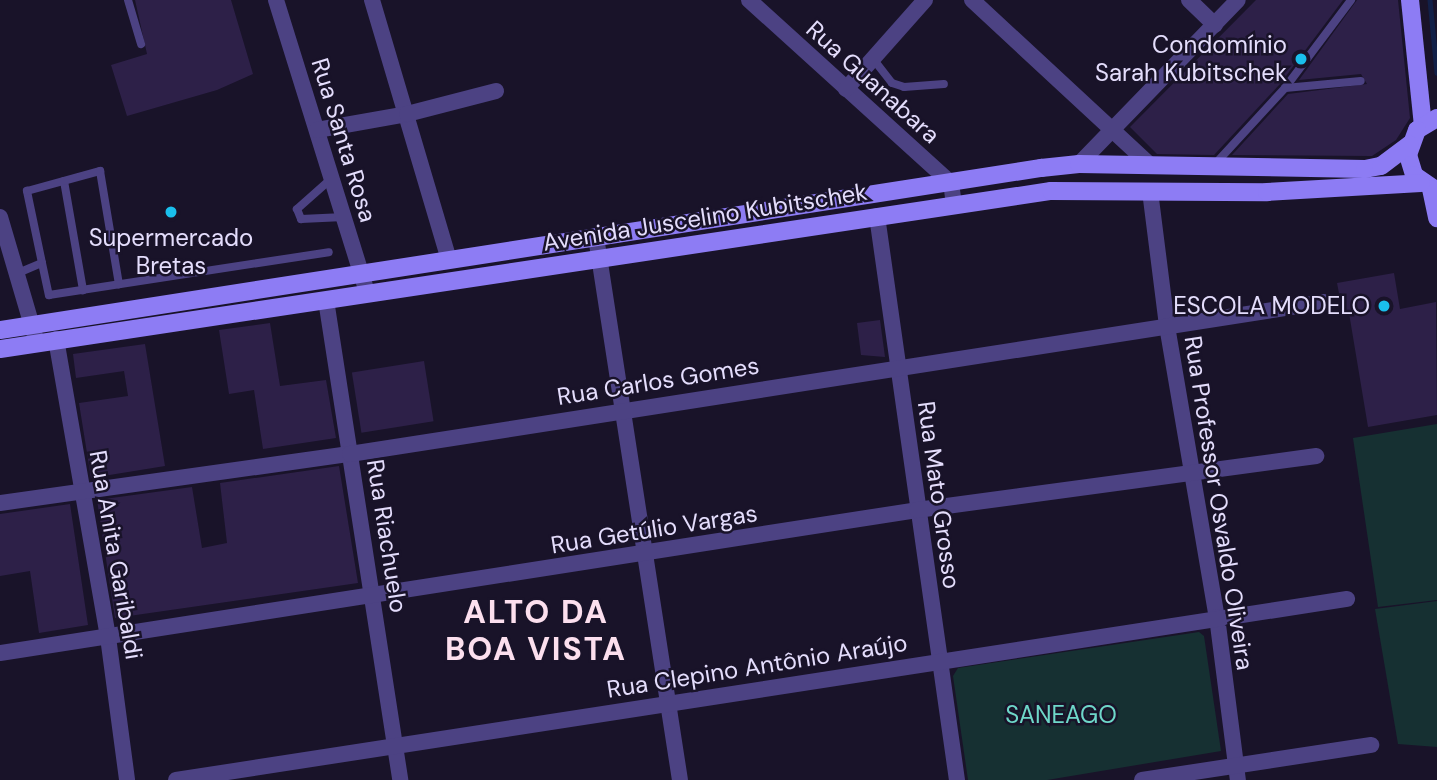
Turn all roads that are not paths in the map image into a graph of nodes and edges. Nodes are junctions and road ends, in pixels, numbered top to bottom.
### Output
1 (128, 0) edge
2 (276, 0) edge
3 (372, 0) edge
4 (749, 0) edge
5 (925, 0) edge
6 (972, 0) edge
7 (1189, 0) edge
8 (1238, 0) edge
9 (1352, 0) edge
10 (1410, 0) edge
11 (1216, 25) junction
12 (141, 44) dead end
13 (874, 60) junction
14 (1361, 81) dead end
15 (944, 84) dead end
16 (1285, 88) junction
17 (846, 89) junction
18 (496, 90) dead end
19 (407, 114) junction
20 (1430, 121) edge
21 (1113, 128) junction
22 (317, 130) junction
23 (1410, 144) junction
24 (1079, 164) junction
25 (1151, 166) junction
26 (1211, 168) junction
27 (332, 178) junction
28 (64, 181) junction
29 (951, 183) junction
30 (1430, 188) edge
31 (1150, 191) junction
32 (954, 204) junction
33 (805, 205) junction
34 (344, 216) junction
35 (877, 216) junction
36 (0, 217) edge
37 (1437, 218) edge
38 (808, 226) junction
39 (596, 237) junction
40 (329, 252) dead end
41 (599, 257) junction
42 (456, 259) junction
43 (43, 263) junction
44 (18, 273) junction
45 (361, 273) junction
46 (466, 278) junction
47 (119, 284) junction
48 (83, 290) junction
49 (367, 293) junction
50 (326, 300) junction
51 (1324, 302) dead end
52 (32, 325) junction
53 (1167, 326) junction
54 (0, 330) edge
55 (56, 338) junction
56 (37, 343) junction
57 (0, 349) edge
58 (898, 368) junction
59 (624, 408) junction
60 (350, 454) junction
61 (1316, 456) dead end
62 (1190, 473) junction
63 (81, 490) junction
64 (0, 503) edge
65 (918, 510) junction
66 (647, 554) junction
67 (374, 596) junction
68 (1347, 598) dead end
69 (1217, 617) junction
70 (108, 637) junction
71 (0, 653) edge
72 (942, 659) junction
73 (669, 705) junction
74 (395, 745) junction
75 (1371, 745) dead end
76 (1237, 773) edge
77 (127, 780) edge
78 (176, 780) edge
79 (401, 780) edge
80 (680, 780) edge
81 (957, 780) edge
82 (1142, 780) edge

1 - 12 lane
2 - 22 street, Rua Santa Rosa
3 - 19 street
4 - 17 street, Rua Guanabara
5 - 13 street
6 - 21 street
7 - 11 street
8 - 11 street
9 - 16 lane
10 - 20 street
11 - 21 street
13 - 15 lane
13 - 17 street
14 - 16 lane
16 - 26 lane
17 - 29 street, Rua Guanabara
18 - 19 street
19 - 22 street
19 - 42 street
20 - 23 street
21 - 24 street
21 - 25 street
22 - 27 street, Rua Santa Rosa
23 - 26 street, Avenida Juscelino Kubitschek
23 - 30 street
24 - 25 street, Avenida Juscelino Kubitschek
24 - 29 street, Avenida Juscelino Kubitschek
25 - 26 street, Avenida Juscelino Kubitschek
27 - 34 street, Rua Santa Rosa
27 - 34 lane
28 - 43 lane
28 - 47 lane
28 - 48 lane
29 - 32 street
29 - 33 street, Avenida Juscelino Kubitschek
30 - 31 street, Avenida Juscelino Kubitschek
30 - 37 street
31 - 32 street, Avenida Juscelino Kubitschek
31 - 53 street, Rua Professor Osvaldo Oliveira
32 - 35 street, Avenida Juscelino Kubitschek
33 - 38 street
33 - 39 street, Avenida Juscelino Kubitschek
34 - 45 street, Rua Santa Rosa
35 - 38 street, Avenida Juscelino Kubitschek
35 - 58 street, Rua Mato Grosso
36 - 44 street
38 - 41 street, Avenida Juscelino Kubitschek
39 - 41 street
39 - 42 street, Avenida Juscelino Kubitschek
40 - 47 lane
41 - 46 street, Avenida Juscelino Kubitschek
41 - 59 street
42 - 45 street, Avenida Juscelino Kubitschek
42 - 46 street
43 - 44 lane
43 - 48 lane
44 - 52 street
45 - 49 street, Rua Santa Rosa
45 - 52 street, Avenida Juscelino Kubitschek
46 - 49 street, Avenida Juscelino Kubitschek
47 - 48 lane
49 - 50 street, Avenida Juscelino Kubitschek
50 - 55 street, Avenida Juscelino Kubitschek
50 - 60 street, Rua Riachuelo
51 - 53 street, Rua Carlos Gomes
52 - 54 street, Avenida Juscelino Kubitschek
52 - 56 street
53 - 58 street, Rua Carlos Gomes
53 - 62 street, Rua Professor Osvaldo Oliveira
55 - 56 street, Avenida Juscelino Kubitschek
55 - 63 street, Rua Anita Garibaldi
56 - 57 street, Avenida Juscelino Kubitschek
58 - 59 street, Rua Carlos Gomes
58 - 65 street, Rua Mato Grosso
59 - 60 street, Rua Carlos Gomes
59 - 66 street
60 - 63 street, Rua Carlos Gomes
60 - 67 street, Rua Riachuelo
61 - 62 street, Rua Getúlio Vargas
62 - 65 street, Rua Getúlio Vargas
62 - 69 street, Rua Professor Osvaldo Oliveira
63 - 64 street, Rua Carlos Gomes
63 - 70 street, Rua Anita Garibaldi
65 - 66 street, Rua Getúlio Vargas
65 - 72 street, Rua Mato Grosso
66 - 67 street, Rua Getúlio Vargas
66 - 73 street
67 - 70 street, Rua Getúlio Vargas
67 - 74 street, Rua Riachuelo
68 - 69 street, Rua Clepino Antônio Araújo
69 - 72 street, Rua Clepino Antônio Araújo
69 - 76 street, Rua Professor Osvaldo Oliveira
70 - 71 street, Rua Getúlio Vargas
70 - 77 street, Rua Anita Garibaldi
72 - 73 street, Rua Clepino Antônio Araújo
72 - 81 street, Rua Mato Grosso
73 - 74 street, Rua Clepino Antônio Araújo
73 - 80 street
74 - 78 street, Rua Clepino Antônio Araújo
74 - 79 street, Rua Riachuelo
75 - 76 street
76 - 82 street

